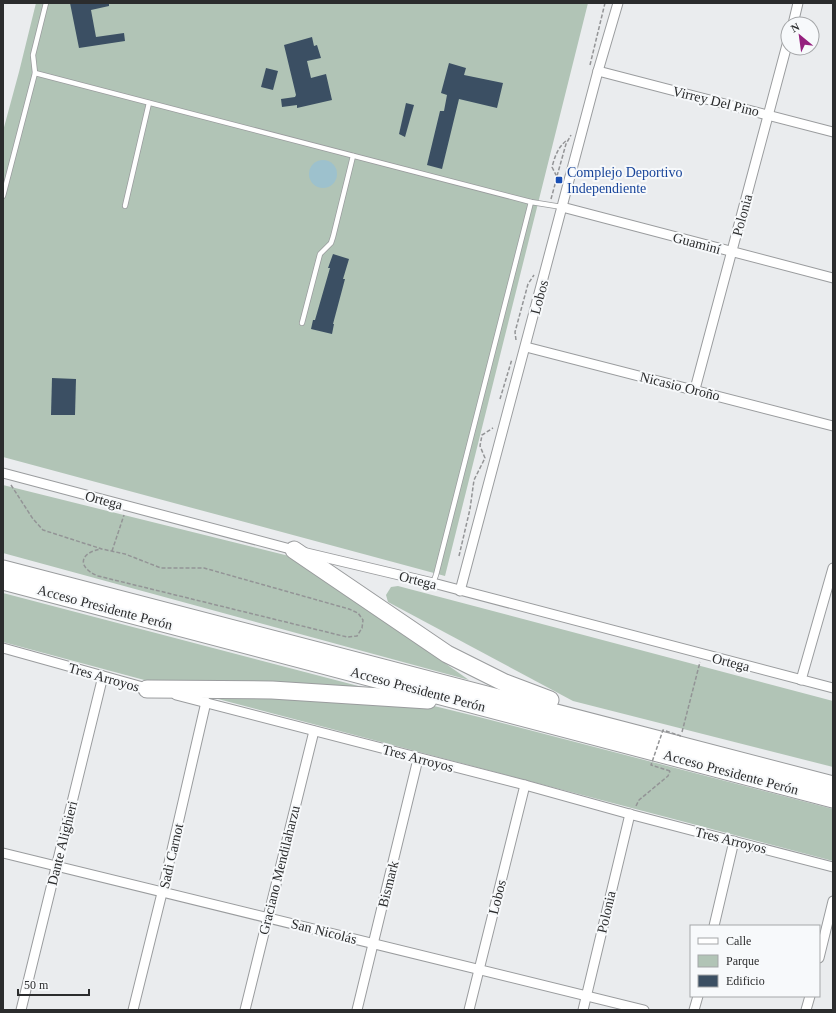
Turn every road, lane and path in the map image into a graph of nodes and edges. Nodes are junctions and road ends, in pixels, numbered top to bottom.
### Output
1 (46, 3) edge
2 (618, 3) edge
3 (798, 3) edge
4 (795, 16) edge
5 (784, 56) edge
6 (598, 71) junction
7 (35, 73) junction
8 (149, 103) junction
9 (768, 115) junction
10 (833, 132) edge
11 (567, 140) dead end
12 (353, 156) junction
13 (3, 196) edge
14 (531, 202) junction
15 (125, 206) dead end
16 (549, 206) junction
17 (562, 207) junction
18 (732, 253) junction
19 (537, 270) dead end
20 (833, 278) edge
21 (302, 323) dead end
22 (517, 343) dead end
23 (526, 346) junction
24 (514, 355) dead end
25 (695, 389) junction
26 (499, 406) dead end
27 (833, 426) edge
28 (491, 436) dead end
29 (487, 451) dead end
30 (485, 458) junction
31 (3, 472) edge
32 (11, 485) dead end
33 (127, 506) junction
34 (102, 548) junction
35 (294, 550) junction
36 (112, 551) junction
37 (457, 563) dead end
38 (3, 569) edge
39 (833, 571) edge
40 (3, 581) edge
41 (433, 583) junction
42 (460, 591) junction
43 (3, 648) edge
44 (702, 655) junction
45 (102, 676) junction
46 (801, 680) junction
47 (833, 688) edge
48 (147, 689) junction
49 (206, 702) junction
50 (531, 719) junction
51 (314, 730) junction
52 (649, 736) junction
53 (418, 758) junction
54 (525, 785) junction
55 (833, 785) edge
56 (833, 799) edge
57 (632, 815) junction
58 (734, 841) junction
59 (3, 853) edge
60 (56, 867) junction
61 (833, 867) edge
62 (162, 893) junction
63 (833, 901) edge
64 (268, 917) junction
65 (714, 925) edge
66 (373, 944) junction
67 (820, 954) edge
68 (479, 969) junction
69 (586, 996) junction
70 (698, 997) edge
71 (810, 997) edge
72 (21, 1010) edge
73 (133, 1010) edge
74 (245, 1010) edge
75 (357, 1010) edge
76 (469, 1010) edge
77 (583, 1010) edge
78 (644, 1010) edge
79 (694, 1010) edge
80 (806, 1010) edge

1 - 7 lane
2 - 6 street, Lobos
3 - 4 street
5 - 9 street, Polonia
6 - 9 street, Virrey Del Pino
6 - 17 street, Lobos
7 - 8 lane
7 - 13 lane
8 - 12 lane
8 - 15 lane
9 - 10 street, Virrey Del Pino
9 - 18 street, Polonia
11 - 16 path
12 - 14 lane
12 - 21 lane
14 - 16 lane
14 - 41 lane
16 - 17 lane
17 - 18 street, Guaminí
17 - 23 street, Lobos
18 - 20 street, Guaminí
18 - 25 street, Polonia
19 - 22 path
23 - 25 street, Nicasio Oroño
23 - 42 street, Lobos
24 - 26 path
25 - 27 street, Nicasio Oroño
28 - 30 path
29 - 30 path
30 - 37 path
31 - 33 street, Ortega
32 - 34 path
33 - 35 street, Ortega
33 - 36 path
34 - 36 path
34 - 36 path
35 - 41 street, Ortega
35 - 52 highway
38 - 52 highway, Acceso Presidente Perón
39 - 46 street
40 - 50 highway, Acceso Presidente Perón
41 - 42 street, Ortega
42 - 44 street, Ortega
43 - 45 street, Tres Arroyos
44 - 46 street, Ortega
44 - 57 path, bridge
45 - 48 street, Tres Arroyos
45 - 60 street, Dante Alighieri
46 - 47 street, Ortega
48 - 49 street, Tres Arroyos
48 - 50 highway
49 - 51 street, Tres Arroyos
49 - 62 street, Sadi Carnot
50 - 56 highway, Acceso Presidente Perón
51 - 53 street, Tres Arroyos
51 - 64 street, Graciano Mendilaharzu
52 - 55 highway, Acceso Presidente Perón
53 - 54 street, Tres Arroyos
53 - 66 street, Bismark
54 - 57 street, Tres Arroyos
54 - 68 street, Lobos
57 - 58 street, Tres Arroyos
57 - 69 street, Polonia
58 - 61 street, Tres Arroyos
58 - 65 street
59 - 60 street, San Nicolás
60 - 62 street, San Nicolás
60 - 72 street, Dante Alighieri
62 - 64 street, San Nicolás
62 - 73 street, Sadi Carnot
63 - 67 street
64 - 66 street, San Nicolás
64 - 74 street, Graciano Mendilaharzu
66 - 68 street, San Nicolás
66 - 75 street, Bismark
68 - 69 street, San Nicolás
68 - 76 street, Lobos
69 - 77 street, Polonia
69 - 78 street, San Nicolás
70 - 79 street
71 - 80 street

